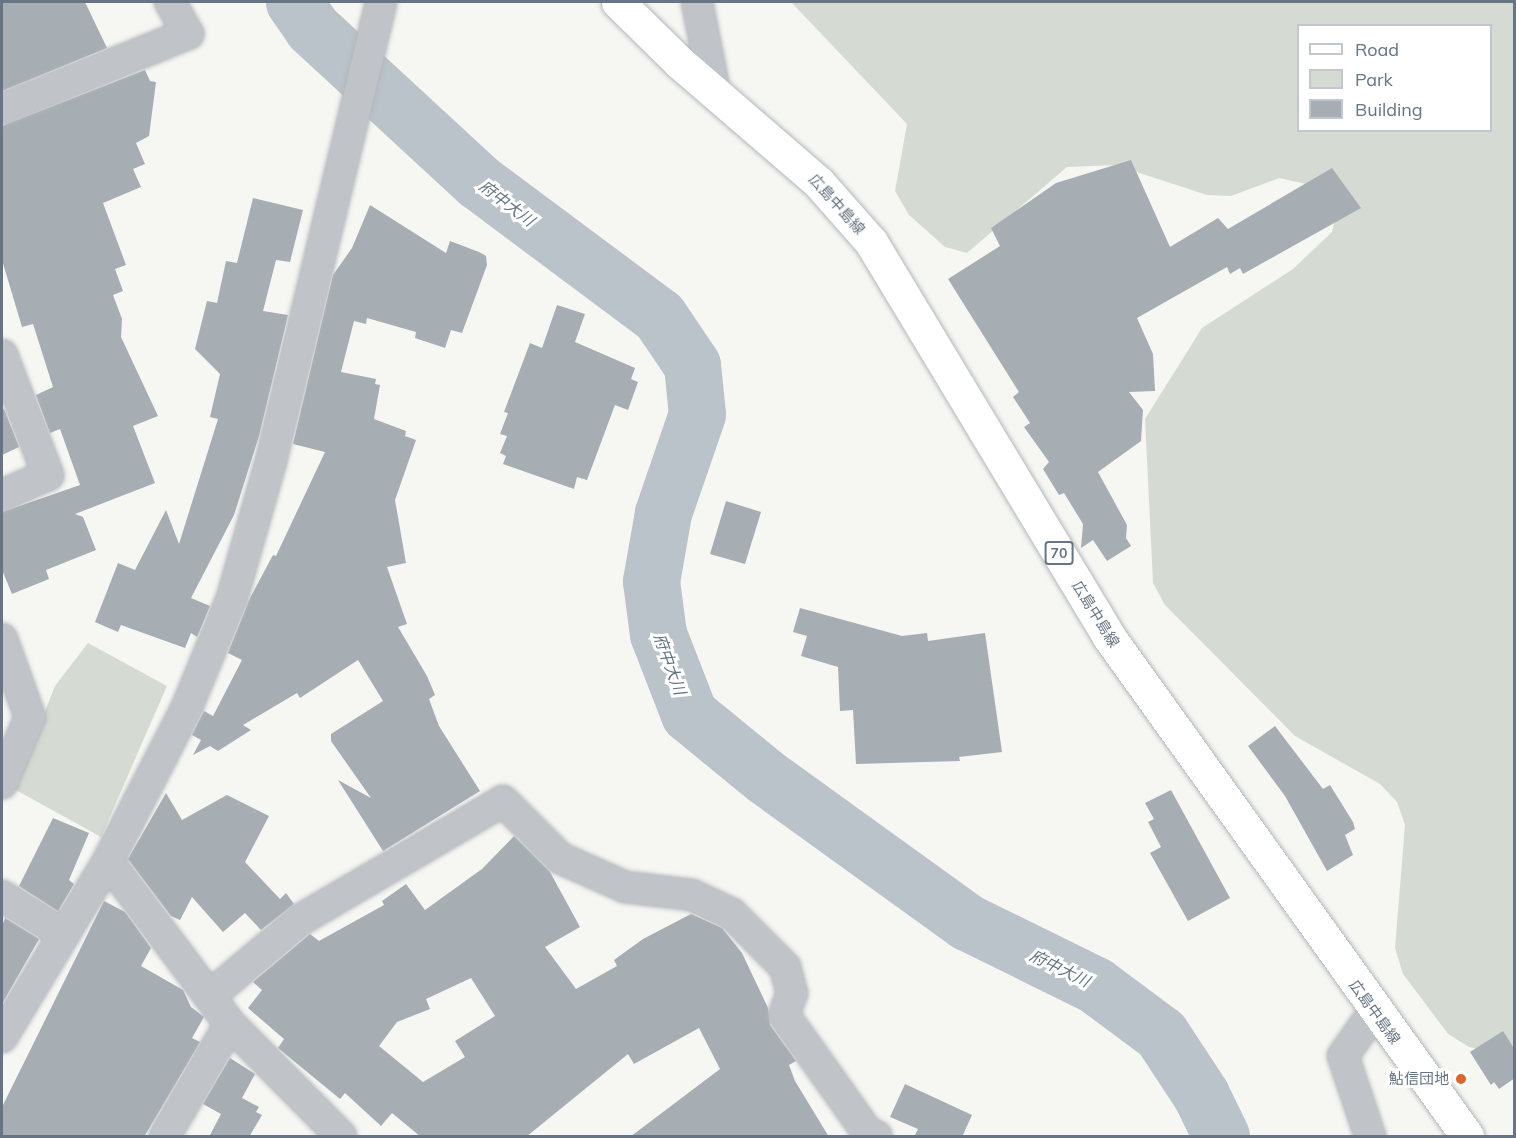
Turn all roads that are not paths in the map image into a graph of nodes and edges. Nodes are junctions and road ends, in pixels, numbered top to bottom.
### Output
1 (170, 2) edge
2 (381, 2) edge
3 (618, 2) edge
4 (697, 2) edge
5 (715, 92) junction
6 (2, 109) edge
7 (2, 355) edge
8 (2, 495) edge
9 (2, 639) edge
10 (2, 783) edge
11 (108, 861) junction
12 (2, 896) edge
13 (63, 934) junction
14 (211, 995) junction
15 (1374, 1012) junction
16 (230, 1024) junction
17 (2, 1036) edge
18 (165, 1137) edge
19 (341, 1137) edge
20 (876, 1137) edge
21 (1370, 1137) edge
22 (1467, 1137) edge

1 - 6 street
2 - 11 street
3 - 5 main road, 広島中島線 / 70
4 - 5 street
5 - 15 main road, 広島中島線 / 70
7 - 8 street
9 - 10 street
11 - 13 street
11 - 14 street
12 - 13 street
13 - 17 street
14 - 16 street
14 - 20 street
15 - 21 street
15 - 22 main road, 広島中島線 / 70
16 - 18 street
16 - 19 street

